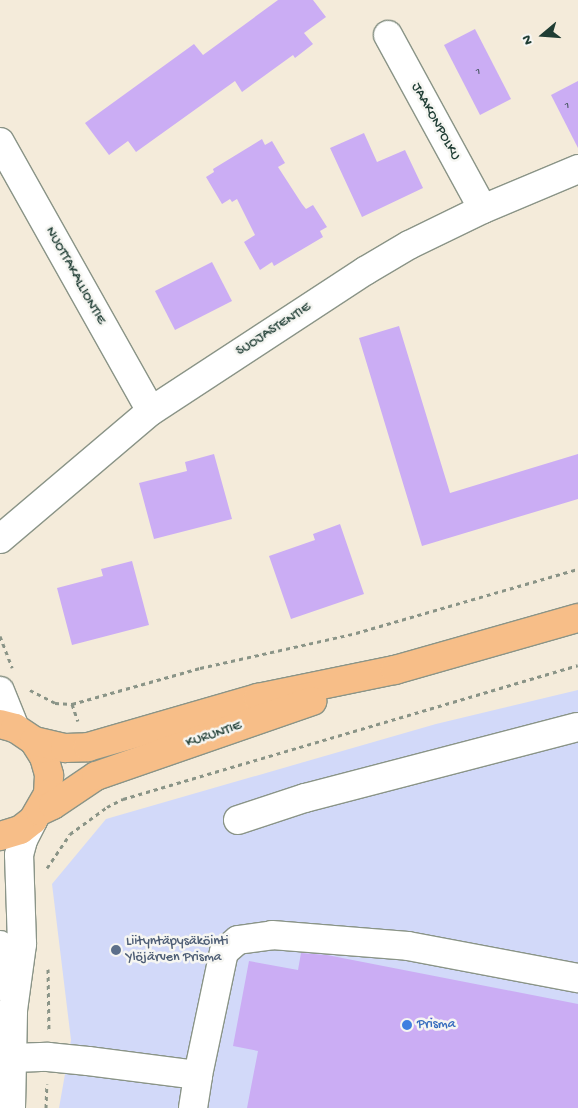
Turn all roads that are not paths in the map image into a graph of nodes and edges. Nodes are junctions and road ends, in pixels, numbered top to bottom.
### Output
1 (388, 36) dead end
2 (0, 142) edge
3 (578, 169) edge
4 (483, 209) junction
5 (151, 411) junction
6 (0, 539) edge
7 (578, 618) edge
8 (395, 670) junction
9 (13, 684) edge
10 (578, 727) edge
11 (17, 731) edge
12 (36, 816) junction
13 (238, 820) dead end
14 (0, 836) edge
15 (0, 945) edge
16 (578, 978) edge
17 (13, 1010) junction
18 (12, 1058) junction
19 (198, 1075) junction
20 (11, 1108) edge
21 (193, 1108) edge

1 - 4 street, JAAKONPOLKU
2 - 5 street, NUOTTAKALLIONTIE
3 - 4 street, SUOJASTENTIE
4 - 5 street, SUOJASTENTIE
5 - 6 street, SUOJASTENTIE
7 - 8 main road, KURUNTIE
8 - 11 main road, KURUNTIE
8 - 12 main road, KURUNTIE
9 - 11 street
10 - 13 street
11 - 12 main road
12 - 14 main road, KURUNTIE
12 - 17 street
15 - 17 street
16 - 19 street
17 - 18 street
18 - 19 street
18 - 20 street
19 - 21 street

